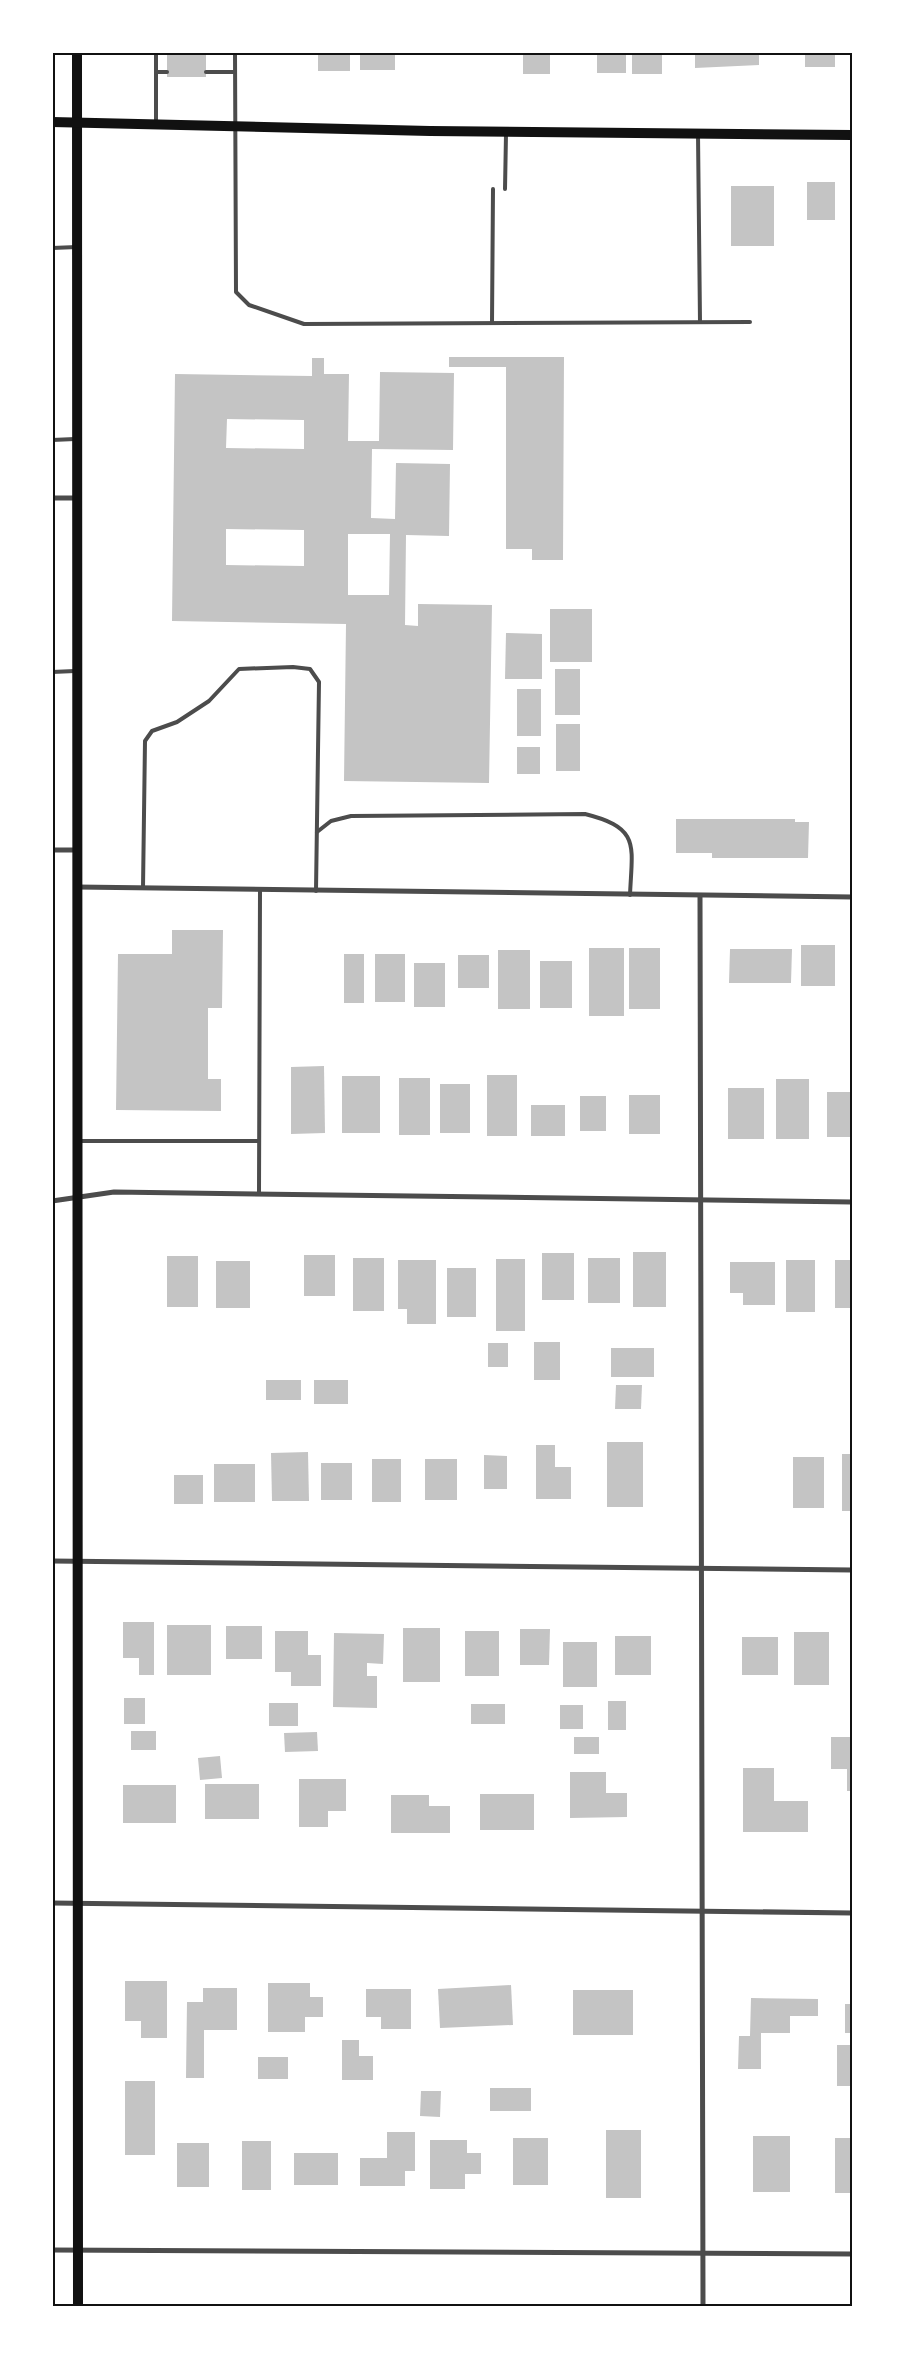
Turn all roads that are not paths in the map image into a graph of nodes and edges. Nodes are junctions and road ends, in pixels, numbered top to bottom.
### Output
1 (77, 52) edge
2 (156, 52) edge
3 (206, 53) edge
4 (235, 53) edge
5 (156, 72) junction
6 (167, 72) dead end
7 (206, 72) dead end
8 (235, 72) junction
9 (52, 122) edge
10 (77, 122) junction
11 (156, 124) junction
12 (235, 126) junction
13 (506, 132) junction
14 (698, 134) junction
15 (852, 135) edge
16 (492, 189) dead end
17 (505, 189) dead end
18 (77, 247) junction
19 (52, 248) edge
20 (700, 322) junction
21 (750, 322) dead end
22 (492, 323) junction
23 (52, 440) edge
24 (76, 440) junction
25 (52, 498) edge
26 (76, 498) junction
27 (77, 671) junction
28 (52, 672) edge
29 (317, 832) junction
30 (52, 850) edge
31 (77, 850) junction
32 (77, 887) junction
33 (143, 888) junction
34 (260, 890) junction
35 (316, 890) junction
36 (630, 895) junction
37 (700, 896) junction
38 (852, 897) edge
39 (77, 1141) junction
40 (259, 1141) junction
41 (259, 1194) junction
42 (77, 1197) junction
43 (701, 1200) junction
44 (52, 1201) edge
45 (852, 1202) edge
46 (78, 1560) junction
47 (52, 1561) edge
48 (701, 1569) junction
49 (852, 1570) edge
50 (52, 1903) edge
51 (78, 1903) junction
52 (702, 1911) junction
53 (852, 1913) edge
54 (52, 2250) edge
55 (78, 2250) junction
56 (852, 2254) edge
57 (702, 2255) junction
58 (78, 2306) edge
59 (703, 2306) edge

1 - 10 main road
2 - 5 lane
3 - 4 lane
4 - 8 lane
5 - 6 lane
5 - 11 lane
7 - 8 lane
8 - 12 lane
9 - 10 main road
10 - 11 main road
10 - 18 main road
11 - 12 main road
12 - 13 main road
12 - 22 lane
13 - 14 main road
13 - 17 lane
14 - 15 main road
14 - 20 lane
16 - 22 lane
18 - 19 lane
18 - 24 main road
20 - 21 lane
20 - 22 lane
23 - 24 lane
24 - 26 main road
25 - 26 street
26 - 27 main road
27 - 28 lane
27 - 31 main road
29 - 33 lane
29 - 35 lane
29 - 36 lane
30 - 31 street
31 - 32 main road
32 - 33 street
32 - 39 main road
33 - 34 street
34 - 35 street
34 - 40 lane
35 - 36 street
36 - 37 street
37 - 38 street
37 - 43 street
39 - 40 lane
39 - 42 main road
40 - 41 lane
41 - 42 street
41 - 43 street
42 - 44 street
42 - 46 main road
43 - 45 street
43 - 48 street
46 - 47 street
46 - 48 street
46 - 51 main road
48 - 49 street
48 - 52 street
50 - 51 street
51 - 52 street
51 - 55 main road
52 - 53 street
52 - 57 street
54 - 55 street
55 - 57 street
55 - 58 main road
56 - 57 street
57 - 59 street

